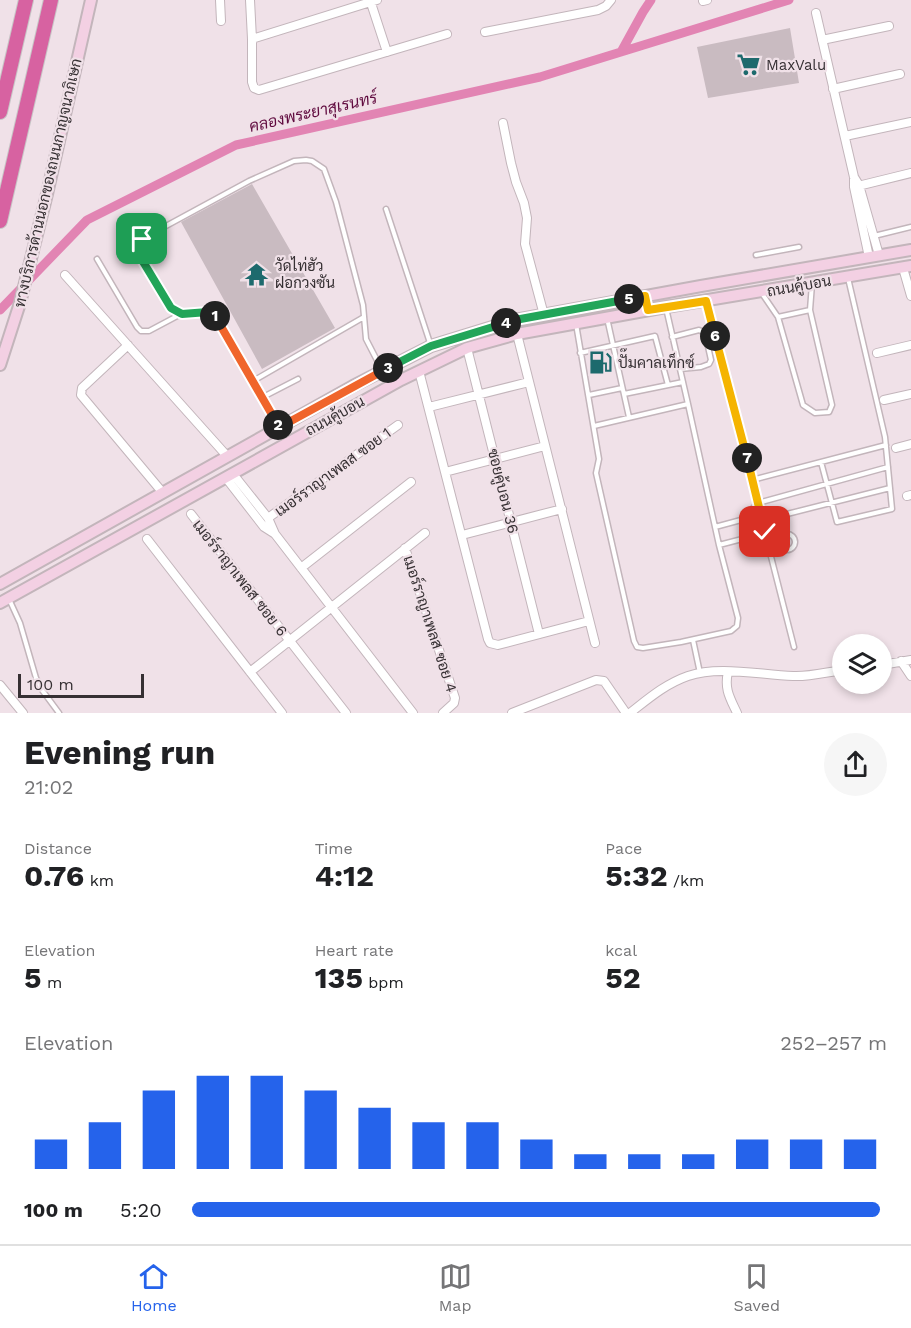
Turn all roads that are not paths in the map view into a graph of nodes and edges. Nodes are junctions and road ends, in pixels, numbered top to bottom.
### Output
1 (26, 0) edge
2 (51, 0) edge
3 (91, 0) edge
4 (220, 0) edge
5 (250, 0) edge
6 (611, 0) edge
7 (373, 1) edge
8 (816, 14) dead end
9 (221, 21) dead end
10 (889, 26) dead end
11 (485, 32) dead end
12 (447, 34) dead end
13 (252, 39) junction
14 (822, 40) junction
15 (387, 52) junction
16 (900, 74) dead end
17 (833, 90) junction
18 (0, 112) edge
19 (911, 122) edge
20 (504, 123) dead end
21 (844, 136) junction
22 (911, 173) edge
23 (856, 186) junction
24 (386, 209) dead end
25 (0, 220) edge
26 (911, 227) edge
27 (869, 237) junction
28 (799, 247) dead end
29 (911, 250) edge
30 (756, 255) dead end
31 (874, 256) junction
32 (97, 259) dead end
33 (907, 267) edge
34 (65, 275) dead end
35 (848, 277) junction
36 (812, 284) junction
37 (761, 292) junction
38 (645, 296) junction
39 (911, 296) edge
40 (706, 301) junction
41 (666, 307) junction
42 (648, 310) junction
43 (810, 310) junction
44 (182, 314) junction
45 (544, 315) junction
46 (364, 317) junction
47 (778, 317) junction
48 (607, 318) junction
49 (575, 324) junction
50 (517, 334) junction
51 (672, 337) junction
52 (128, 345) junction
53 (613, 345) junction
54 (911, 345) edge
55 (431, 346) junction
56 (467, 348) junction
57 (580, 353) junction
58 (877, 354) dead end
59 (0, 365) edge
60 (680, 369) junction
61 (382, 371) junction
62 (419, 371) junction
63 (298, 379) dead end
64 (253, 381) junction
65 (529, 382) junction
66 (683, 382) junction
67 (668, 385) junction
68 (622, 388) junction
69 (624, 394) junction
70 (911, 394) edge
71 (479, 395) junction
72 (588, 395) junction
73 (263, 398) junction
74 (884, 400) dead end
75 (688, 404) junction
76 (429, 407) junction
77 (629, 417) junction
78 (398, 425) dead end
79 (594, 426) junction
80 (280, 427) junction
81 (911, 444) edge
82 (886, 445) junction
83 (545, 446) junction
84 (896, 448) dead end
85 (227, 456) junction
86 (495, 459) junction
87 (821, 462) junction
88 (888, 467) junction
89 (445, 472) junction
90 (229, 476) junction
91 (752, 480) junction
92 (411, 482) dead end
93 (827, 484) junction
94 (890, 488) junction
95 (163, 493) junction
96 (758, 503) junction
97 (832, 503) junction
98 (562, 509) junction
99 (191, 514) dead end
100 (268, 518) junction
101 (511, 521) junction
102 (715, 527) junction
103 (765, 532) junction
104 (425, 533) dead end
105 (275, 534) junction
106 (783, 534) junction
107 (462, 535) junction
108 (147, 539) dead end
109 (778, 543) junction
110 (719, 545) junction
111 (769, 547) junction
112 (405, 548) junction
113 (301, 568) junction
114 (0, 584) edge
115 (4, 601) edge
116 (332, 607) junction
117 (589, 621) junction
118 (539, 634) junction
119 (693, 640) junction
120 (289, 641) junction
121 (595, 644) dead end
122 (794, 646) dead end
123 (911, 660) edge
124 (901, 661) junction
125 (892, 663) edge
126 (832, 671) edge
127 (249, 672) junction
128 (728, 672) junction
129 (700, 673) junction
130 (911, 676) edge
131 (0, 685) edge
132 (22, 713) edge
133 (59, 713) edge
134 (282, 713) edge
135 (346, 713) edge
136 (413, 713) edge
137 (443, 713) edge
138 (512, 713) edge
139 (628, 713) edge
140 (737, 713) edge

1 - 18 highway
2 - 25 highway
3 - 59 main road, ทางบริการด้านนอกของถนนกาญจนาภิเษก
4 - 9 street
5 - 13 street
6 - 11 street
7 - 13 street
7 - 15 street
8 - 14 street
10 - 14 street
12 - 15 street
13 - 15 street
14 - 17 street
16 - 17 street
17 - 21 street
19 - 21 street
20 - 45 street
21 - 23 street
22 - 23 street
23 - 27 street
24 - 55 lane
26 - 27 lane
27 - 31 street
28 - 30 lane
29 - 31 main road, ถนนคู้บอน
31 - 38 main road, ถนนคู้บอน
32 - 44 lane
33 - 35 main road, ถนนคู้บอน
33 - 39 street
34 - 52 street
35 - 36 main road, ถนนคู้บอน
35 - 82 lane
36 - 37 main road, ถนนคู้บอน
36 - 43 lane
37 - 40 main road, ถนนคู้บอน
37 - 47 lane
38 - 42 main road
38 - 45 main road, ถนนคู้บอน
40 - 41 main road, ถนนคู้บอน
40 - 91 lane
41 - 42 main road, ถนนคู้บอน
41 - 51 lane
42 - 48 main road, ถนนคู้บอน
43 - 47 lane
43 - 47 lane
44 - 46 lane
44 - 64 lane
45 - 55 main road, ถนนคู้บอน
46 - 61 lane
46 - 64 lane
48 - 49 main road, ถนนคู้บอน
48 - 53 lane
49 - 50 main road, ถนนคู้บอน
49 - 57 lane
50 - 56 main road, ถนนคู้บอน
50 - 65 street
51 - 60 lane
51 - 60 lane
52 - 85 street
52 - 95 street
53 - 57 lane
53 - 67 lane
53 - 68 lane
54 - 58 street
55 - 61 main road, ถนนคู้บอน
56 - 62 main road, ถนนคู้บอน
56 - 71 street, ซอยคู้บอน 36
57 - 72 lane
60 - 66 lane
61 - 80 main road, ถนนคู้บอน
62 - 76 street
62 - 90 main road, ถนนคู้บอน
63 - 73 lane
64 - 73 lane
65 - 71 street
65 - 83 street
66 - 67 lane
66 - 75 lane
67 - 69 lane
68 - 69 lane
68 - 72 lane
69 - 77 lane
70 - 74 street
71 - 76 street
71 - 86 street, ซอยคู้บอน 36
72 - 79 lane
73 - 80 lane
75 - 77 lane
75 - 102 lane
76 - 89 street
77 - 79 lane
78 - 100 street, เมอร์ราญาเพลส ซอย 1
79 - 119 lane
80 - 85 main road, ถนนคู้บอน
81 - 84 street
82 - 87 lane
82 - 88 lane
83 - 86 street
83 - 98 street
85 - 95 main road, ถนนคู้บอน
86 - 89 street
86 - 101 street, ซอยคู้บอน 36
87 - 91 lane
87 - 93 lane
88 - 93 lane
88 - 94 lane
89 - 107 street
90 - 100 street
90 - 105 street
90 - 115 main road, ถนนคู้บอน
91 - 96 lane
92 - 113 street
93 - 96 lane
93 - 97 lane
94 - 97 lane
94 - 97 lane
95 - 114 main road, ถนนคู้บอน
96 - 102 lane
96 - 103 lane
97 - 106 lane
98 - 101 street
98 - 117 street
99 - 120 street, เมอร์ราญาเพลส ซอย 6
100 - 105 street
101 - 107 street
101 - 118 street, ซอยคู้บอน 36
102 - 110 lane
103 - 110 lane
103 - 111 lane
104 - 112 street
105 - 113 street
106 - 109 lane
106 - 109 lane
107 - 118 street
108 - 127 street
109 - 111 lane
110 - 119 lane
111 - 122 lane
112 - 116 street
112 - 137 street, เมอร์ราญาเพลส ซอย 4
113 - 116 street
115 - 133 lane
116 - 120 street
116 - 136 street
117 - 118 street
117 - 121 street
119 - 129 lane
120 - 127 street
120 - 135 street, เมอร์ราญาเพลส ซอย 6
123 - 124 street
124 - 125 street
124 - 130 street
126 - 128 street
127 - 134 street
128 - 129 street
128 - 140 street
129 - 139 street
131 - 132 street
138 - 139 street

